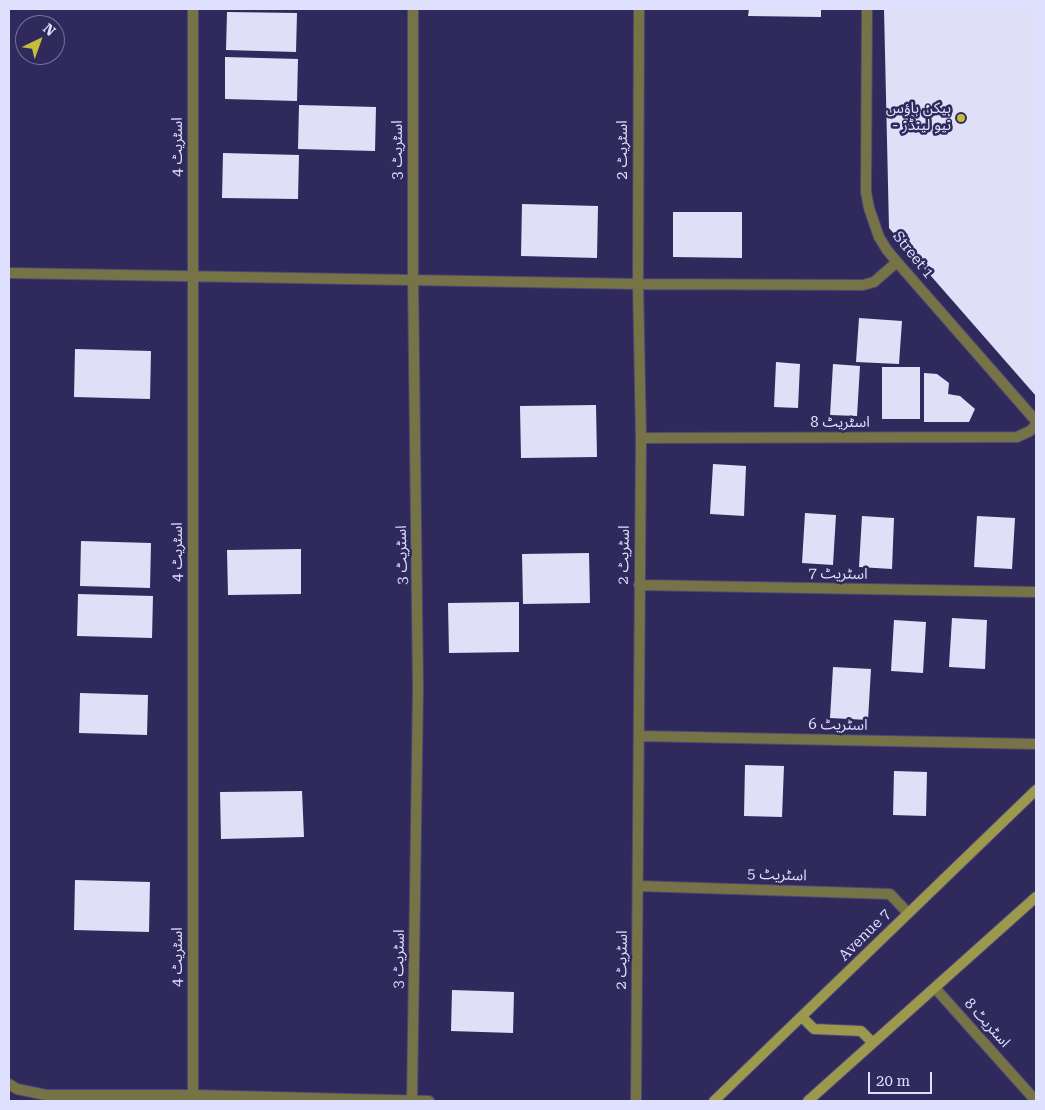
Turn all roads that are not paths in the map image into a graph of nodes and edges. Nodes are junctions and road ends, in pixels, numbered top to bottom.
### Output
1 (193, 9) edge
2 (413, 9) edge
3 (639, 9) edge
4 (867, 9) edge
5 (897, 262) junction
6 (9, 273) edge
7 (193, 276) junction
8 (413, 279) junction
9 (638, 284) junction
10 (1036, 421) edge
11 (1036, 425) edge
12 (640, 438) junction
13 (639, 585) junction
14 (1036, 592) edge
15 (638, 736) junction
16 (1036, 744) edge
17 (1036, 790) edge
18 (638, 886) junction
19 (1036, 897) edge
20 (908, 913) junction
21 (935, 988) junction
22 (802, 1017) junction
23 (873, 1043) junction
24 (9, 1084) edge
25 (194, 1095) junction
26 (412, 1101) edge
27 (429, 1101) edge
28 (636, 1101) edge
29 (714, 1101) edge
30 (808, 1101) edge
31 (1036, 1101) edge

1 - 7 street, اسٹریٹ 4
2 - 8 street, اسٹریٹ 3
3 - 9 street, اسٹریٹ 2
4 - 5 street, Street 1
5 - 9 street
5 - 10 street, Street 1
6 - 7 street
7 - 8 street
7 - 25 street, اسٹریٹ 4
8 - 9 street
8 - 26 street, اسٹریٹ 3
9 - 12 street, اسٹریٹ 2
11 - 12 street, اسٹریٹ 8
12 - 13 street, اسٹریٹ 2
13 - 14 street, اسٹریٹ 7
13 - 15 street, اسٹریٹ 2
15 - 16 street, اسٹریٹ 6
15 - 18 street, اسٹریٹ 2
17 - 20 street, Avenue 7
18 - 20 street, اسٹریٹ 5
18 - 28 street, اسٹریٹ 2
19 - 21 street
20 - 22 street, Avenue 7
21 - 23 street
21 - 31 street, اسٹریٹ 8
22 - 23 street
22 - 29 street, Avenue 7
23 - 30 street
24 - 25 street
25 - 26 street
26 - 27 street

